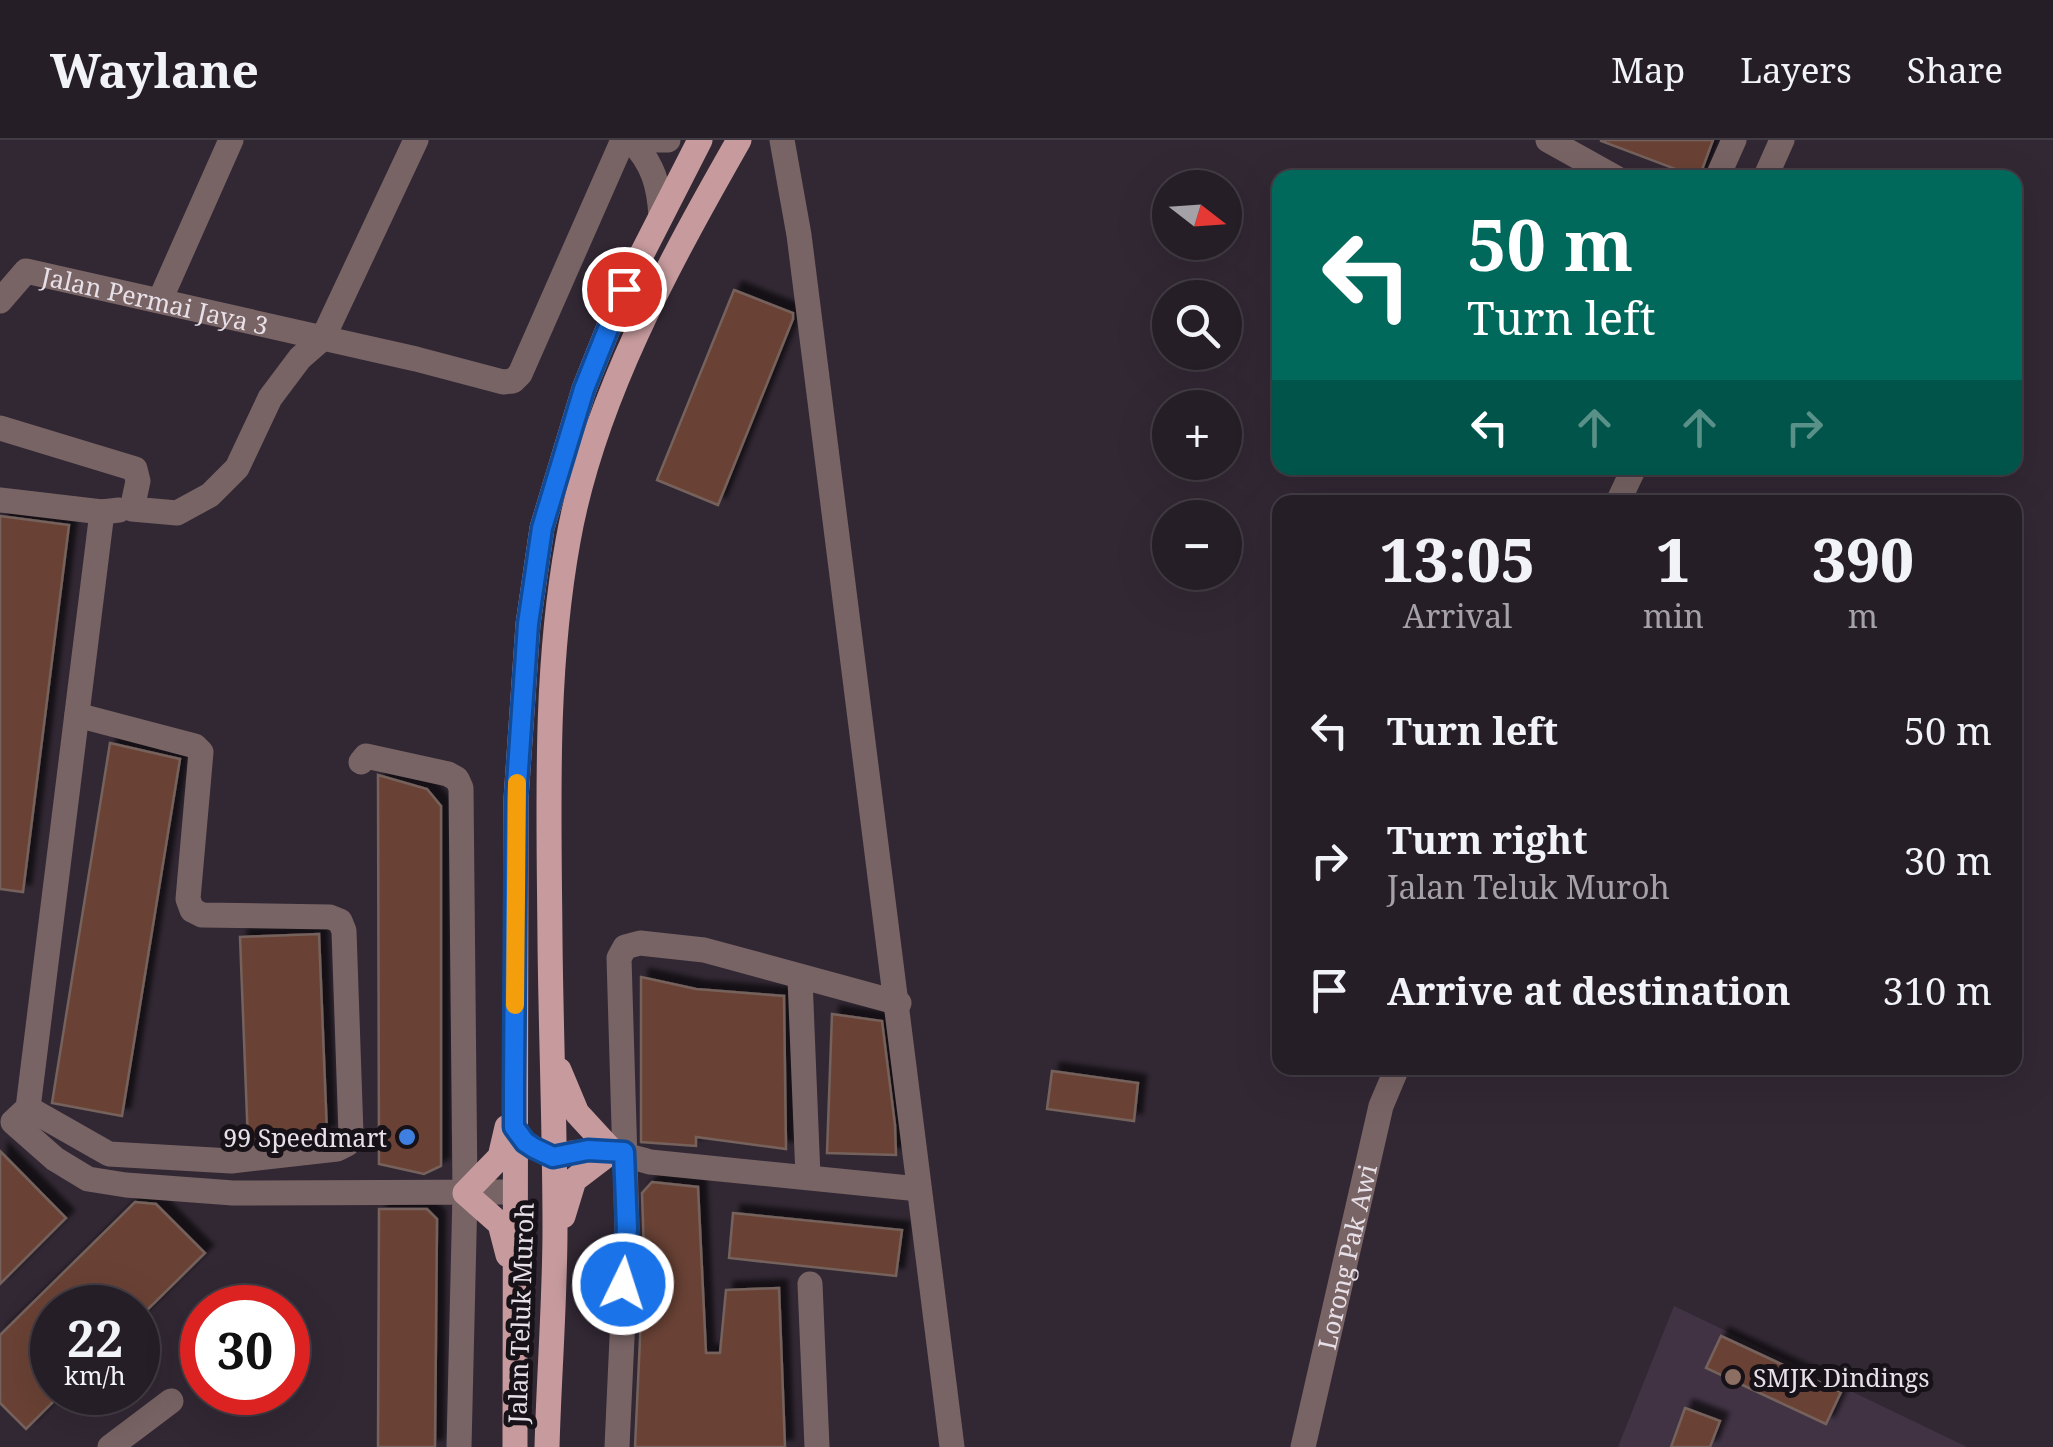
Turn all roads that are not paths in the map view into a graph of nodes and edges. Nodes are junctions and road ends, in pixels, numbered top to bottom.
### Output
1 (232, 140) edge
2 (416, 140) edge
3 (623, 140) edge
4 (631, 140) edge
5 (654, 140) edge
6 (668, 140) edge
7 (700, 140) edge
8 (739, 140) edge
9 (1548, 140) edge
10 (1734, 140) edge
11 (1782, 140) edge
12 (785, 152) edge
13 (1602, 170) edge
14 (1720, 170) edge
15 (1769, 170) edge
16 (661, 216) junction
17 (160, 300) junction
18 (0, 301) edge
19 (322, 338) junction
20 (0, 428) edge
21 (0, 500) edge
22 (132, 509) junction
23 (102, 512) junction
24 (77, 714) junction
25 (361, 762) dead end
26 (800, 979) junction
27 (898, 1003) junction
28 (551, 1046) junction
29 (1394, 1075) edge
30 (514, 1088) junction
31 (20, 1115) junction
32 (514, 1127) junction
33 (618, 1151) junction
34 (553, 1157) junction
35 (808, 1177) junction
36 (919, 1189) junction
37 (516, 1192) junction
38 (465, 1193) junction
39 (554, 1228) junction
40 (554, 1257) junction
41 (810, 1284) dead end
42 (516, 1304) junction
43 (171, 1401) dead end
44 (110, 1447) edge
45 (459, 1447) edge
46 (515, 1447) edge
47 (546, 1447) edge
48 (617, 1447) edge
49 (817, 1447) edge
50 (952, 1447) edge
51 (1303, 1447) edge

1 - 17 street
2 - 19 street
3 - 19 street, Jalan Permai Jaya 3
4 - 16 street
5 - 6 street
7 - 16 main road, Jalan Teluk Muroh
8 - 28 main road, Jalan Teluk Muroh
9 - 13 street
10 - 14 street
11 - 15 street
12 - 27 street
16 - 30 main road, Jalan Teluk Muroh
17 - 18 street, Jalan Permai Jaya 3
17 - 19 street, Jalan Permai Jaya 3
19 - 22 street
20 - 22 street
21 - 23 street
22 - 23 street
23 - 24 street
24 - 31 street
24 - 31 street
25 - 38 street
26 - 27 street
26 - 33 street
26 - 35 street
27 - 36 street
28 - 33 main road
28 - 34 main road, Jalan Teluk Muroh
29 - 51 street, Lorong Pak Awi
30 - 32 main road, Jalan Teluk Muroh
30 - 38 main road
31 - 38 street
32 - 34 main road
32 - 37 main road, Jalan Teluk Muroh
33 - 34 street
33 - 35 street
33 - 40 main road
33 - 48 street
34 - 37 main road
34 - 39 main road, Jalan Teluk Muroh
35 - 36 street
36 - 50 street
37 - 38 street
37 - 39 main road
37 - 42 main road, Jalan Teluk Muroh
38 - 42 main road
38 - 45 street
39 - 40 main road, Jalan Teluk Muroh
40 - 47 main road, Jalan Teluk Muroh
41 - 49 street
42 - 46 main road, Jalan Teluk Muroh
43 - 44 street

